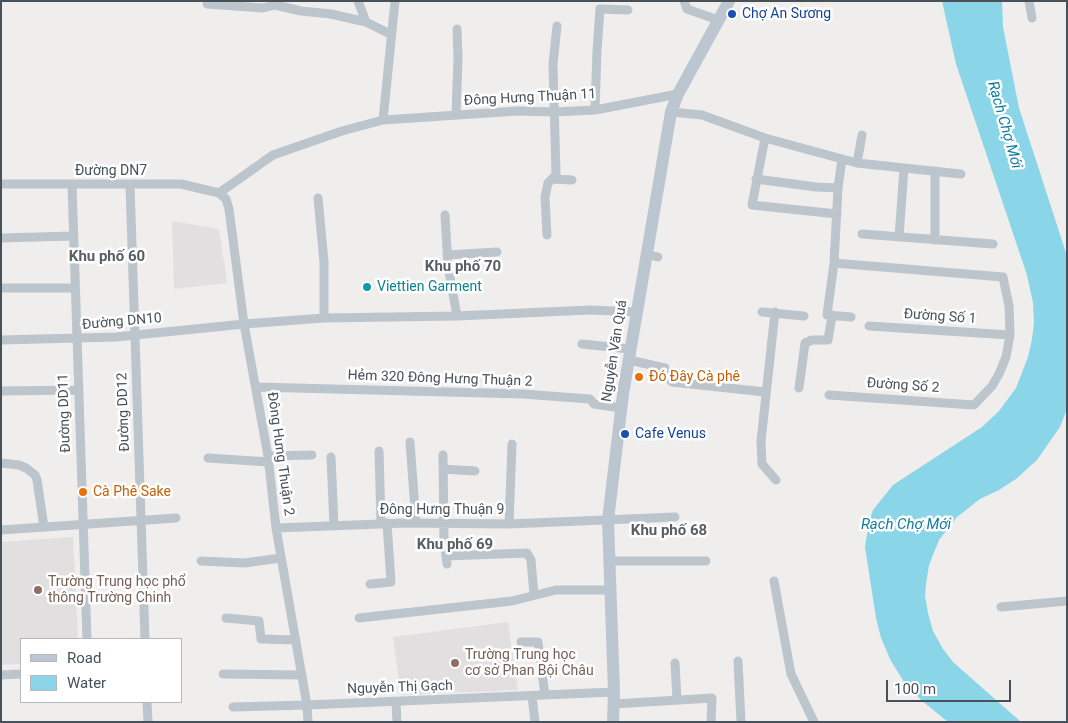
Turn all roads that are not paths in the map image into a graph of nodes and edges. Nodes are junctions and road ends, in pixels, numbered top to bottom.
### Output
1 (358, 1) edge
2 (395, 1) edge
3 (684, 1) edge
4 (730, 1) edge
5 (1029, 1) edge
6 (207, 4) dead end
7 (628, 10) dead end
8 (1032, 18) dead end
9 (718, 20) junction
10 (366, 22) junction
11 (557, 26) dead end
12 (457, 29) dead end
13 (390, 34) junction
14 (678, 94) junction
15 (595, 110) junction
16 (554, 112) junction
17 (671, 112) junction
18 (456, 115) junction
19 (383, 120) junction
20 (862, 135) dead end
21 (765, 138) junction
22 (842, 159) junction
23 (856, 162) junction
24 (904, 168) junction
25 (935, 171) junction
26 (961, 174) dead end
27 (553, 178) junction
28 (756, 178) junction
29 (572, 180) dead end
30 (1, 184) edge
31 (72, 185) junction
32 (130, 185) junction
33 (838, 188) junction
34 (219, 193) junction
35 (318, 198) dead end
36 (837, 214) junction
37 (445, 215) dead end
38 (862, 234) dead end
39 (547, 235) dead end
40 (73, 236) junction
41 (899, 237) junction
42 (1, 238) edge
43 (935, 240) junction
44 (989, 244) dead end
45 (497, 252) dead end
46 (447, 255) junction
47 (834, 263) junction
48 (1, 288) edge
49 (75, 288) junction
50 (636, 312) junction
51 (762, 312) dead end
52 (775, 312) junction
53 (832, 315) junction
54 (457, 316) junction
55 (804, 316) dead end
56 (851, 317) dead end
57 (324, 318) junction
58 (244, 324) junction
59 (869, 326) dead end
60 (1010, 335) junction
61 (135, 336) junction
62 (77, 339) junction
63 (1, 340) edge
64 (582, 344) dead end
65 (629, 355) junction
66 (257, 388) junction
67 (799, 388) dead end
68 (78, 390) junction
69 (1, 391) edge
70 (765, 392) junction
71 (830, 396) dead end
72 (621, 408) junction
73 (410, 442) dead end
74 (512, 444) dead end
75 (379, 451) dead end
76 (312, 455) dead end
77 (443, 455) dead end
78 (331, 457) dead end
79 (208, 458) dead end
80 (268, 459) junction
81 (1, 463) edge
82 (443, 469) junction
83 (475, 471) dead end
84 (776, 480) dead end
85 (675, 517) dead end
86 (176, 518) dead end
87 (141, 520) junction
88 (608, 520) junction
89 (416, 522) junction
90 (384, 523) junction
91 (83, 524) junction
92 (443, 524) junction
93 (509, 524) junction
94 (334, 526) junction
95 (44, 527) junction
96 (276, 528) junction
97 (1, 530) edge
98 (281, 558) junction
99 (202, 561) dead end
100 (609, 561) junction
101 (706, 561) dead end
102 (774, 581) dead end
103 (370, 584) dead end
104 (610, 590) junction
105 (534, 595) junction
106 (1067, 601) edge
107 (1001, 608) dead end
108 (226, 618) dead end
109 (359, 618) dead end
110 (87, 638) edge
111 (145, 638) edge
112 (296, 640) junction
113 (521, 642) dead end
114 (738, 661) dead end
115 (675, 663) dead end
116 (20, 674) edge
117 (223, 674) dead end
118 (1, 675) edge
119 (302, 675) junction
120 (544, 695) junction
121 (532, 696) junction
122 (614, 698) junction
123 (677, 700) junction
124 (396, 702) junction
125 (147, 703) edge
126 (307, 705) junction
127 (233, 707) dead end
128 (148, 722) edge
129 (308, 722) edge
130 (397, 722) edge
131 (535, 722) edge
132 (613, 722) edge
133 (711, 722) edge
134 (740, 722) edge
135 (814, 722) edge

1 - 10 street
2 - 13 street
3 - 9 street
4 - 9 main road, Nguyễn Văn Quá
5 - 8 street
6 - 10 street
7 - 15 street
9 - 14 main road, Nguyễn Văn Quá
10 - 13 street
11 - 16 street
12 - 18 street
13 - 19 street
14 - 15 street, Đông Hưng Thuận 11
14 - 17 main road, Nguyễn Văn Quá
15 - 16 street, Đông Hưng Thuận 11
16 - 18 street, Đông Hưng Thuận 11
16 - 27 street
17 - 21 street
17 - 50 main road, Nguyễn Văn Quá
18 - 19 street, Đông Hưng Thuận 11
19 - 34 street, Đông Hưng Thuận 11
20 - 23 street
21 - 22 street
21 - 28 street
22 - 23 street
22 - 33 street
23 - 24 street
24 - 25 street
24 - 41 street
25 - 26 street
25 - 43 street
27 - 29 street
27 - 39 street
28 - 33 street
28 - 36 street
30 - 31 street, Đường DN7
31 - 32 street, Đường DN7
31 - 40 street, Đường DD11
32 - 34 street, Đường DN7
32 - 61 street, Đường DD12
33 - 36 street
34 - 58 street, Đông Hưng Thuận 2
35 - 57 street
36 - 47 street
37 - 46 street
38 - 41 street
40 - 42 street
40 - 49 street, Đường DD11
41 - 43 street
43 - 44 street
45 - 46 street
46 - 54 street
47 - 53 street
47 - 60 street
48 - 49 street
49 - 62 street, Đường DD11
50 - 54 street, Đường DN10
50 - 65 main road, Nguyễn Văn Quá
51 - 52 street
52 - 55 street
52 - 70 street
53 - 56 street
53 - 67 street
54 - 57 street, Đường DN10
57 - 58 street, Đường DN10
58 - 61 street, Đường DN10
58 - 66 street, Đông Hưng Thuận 2
59 - 60 street, Đường Số 1
60 - 71 street, Đường Số 2
61 - 62 street, Đường DN10
61 - 87 street, Đường DD12
62 - 63 street, Đường DN10
62 - 68 street, Đường DD11
64 - 65 street
65 - 70 street
65 - 72 main road, Nguyễn Văn Quá
66 - 72 street, Hẻm 320 Đông Hưng Thuận 2
66 - 80 street, Đông Hưng Thuận 2
68 - 69 street
68 - 91 street, Đường DD11
70 - 84 street
72 - 88 main road, Nguyễn Văn Quá
73 - 89 street
74 - 93 street
75 - 90 street
76 - 80 street
77 - 82 street
78 - 94 street
79 - 80 street
80 - 96 street, Đông Hưng Thuận 2
81 - 95 street
82 - 83 street
82 - 92 street
85 - 88 street, Đông Hưng Thuận 9
86 - 87 street
87 - 91 street
87 - 111 street, Đường DD12
88 - 93 street, Đông Hưng Thuận 9
88 - 100 main road, Nguyễn Văn Quá
89 - 90 street, Đông Hưng Thuận 9
89 - 92 street, Đông Hưng Thuận 9
90 - 94 street, Đông Hưng Thuận 9
90 - 103 street
91 - 95 street
91 - 110 street, Đường DD11
92 - 93 street, Đông Hưng Thuận 9
92 - 105 street
94 - 96 street, Đông Hưng Thuận 9
95 - 97 street
96 - 98 street, Đông Hưng Thuận 2
98 - 99 street
98 - 112 street, Đông Hưng Thuận 2
100 - 101 street
100 - 104 main road, Nguyễn Văn Quá
102 - 135 street
104 - 105 street
104 - 122 main road, Nguyễn Văn Quá
105 - 109 street
106 - 107 street
108 - 112 street
112 - 119 street, Đông Hưng Thuận 2
113 - 120 street
114 - 134 street
115 - 123 street
116 - 118 street
117 - 119 street
119 - 126 street, Đông Hưng Thuận 2
120 - 121 street, Nguyễn Thị Gạch
120 - 122 street, Nguyễn Thị Gạch
121 - 124 street, Nguyễn Thị Gạch
121 - 131 street
122 - 123 street, Nguyễn Thị Gạch
122 - 132 main road, Nguyễn Văn Quá
123 - 133 street, Nguyễn Thị Gạch
124 - 126 street, Nguyễn Thị Gạch
124 - 130 street
125 - 128 street
126 - 127 street, Nguyễn Thị Gạch
126 - 129 street, Đông Hưng Thuận 2

